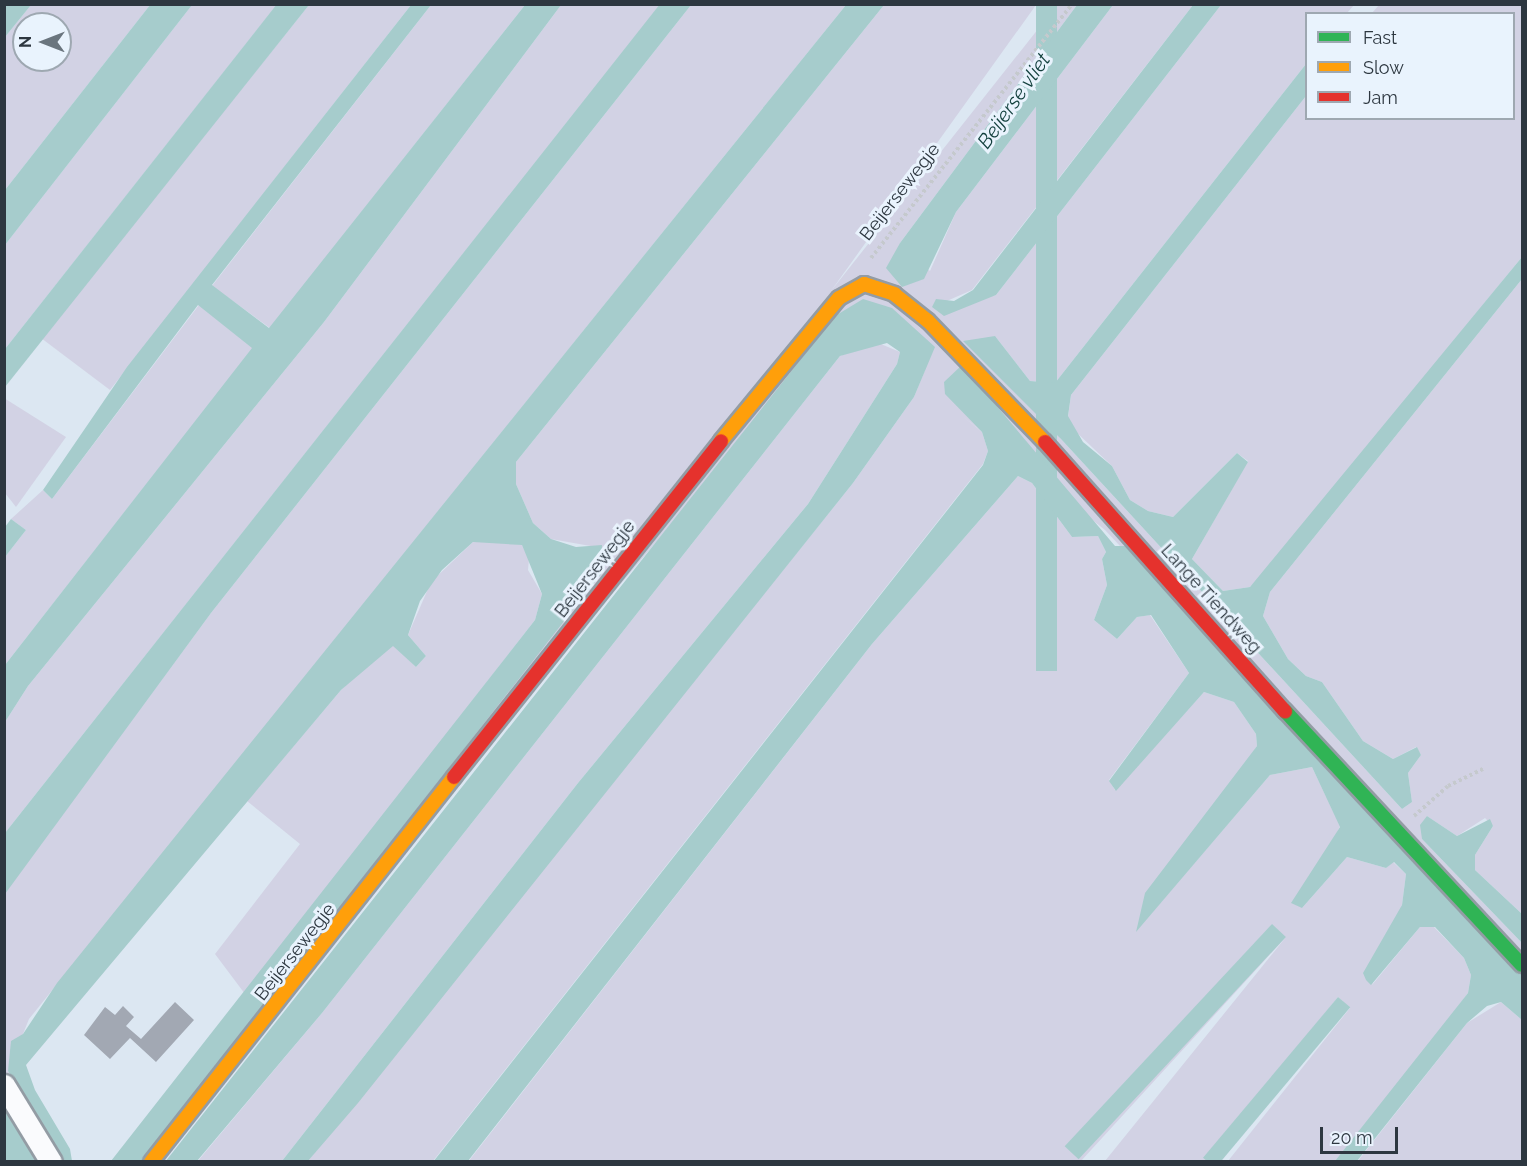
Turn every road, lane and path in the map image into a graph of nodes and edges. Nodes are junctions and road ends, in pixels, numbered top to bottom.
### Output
1 (1072, 4) edge
2 (855, 286) junction
3 (1483, 769) dead end
4 (1396, 832) junction
5 (1522, 965) edge
6 (4, 1085) edge
7 (51, 1161) edge
8 (152, 1161) edge

1 - 2 path, Beijersewegje
2 - 4 street, Lange Tiendweg
2 - 8 street, Beijersewegje
3 - 4 path
4 - 5 street, Lange Tiendweg
6 - 7 street

